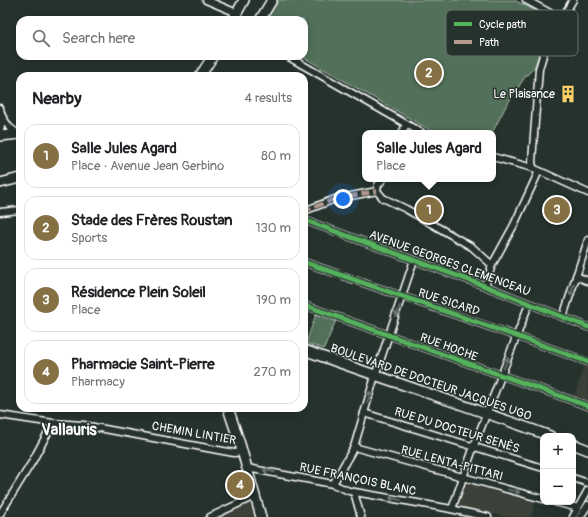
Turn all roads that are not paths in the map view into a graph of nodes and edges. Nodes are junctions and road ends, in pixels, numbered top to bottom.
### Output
1 (206, 0) edge
2 (244, 0) edge
3 (272, 0) edge
4 (526, 0) edge
5 (572, 0) edge
6 (545, 10) edge
7 (567, 10) edge
8 (235, 16) edge
9 (262, 16) edge
10 (543, 56) edge
11 (210, 60) edge
12 (294, 60) edge
13 (203, 72) edge
14 (0, 108) edge
15 (2, 116) junction
16 (406, 124) junction
17 (403, 130) edge
18 (417, 130) edge
19 (0, 131) edge
20 (16, 132) edge
21 (16, 134) edge
22 (0, 136) edge
23 (496, 158) edge
24 (536, 170) junction
25 (16, 179) edge
26 (380, 182) edge
27 (0, 183) edge
28 (376, 191) junction
29 (588, 193) edge
30 (308, 209) edge
31 (16, 210) edge
32 (0, 212) edge
33 (308, 221) edge
34 (588, 240) edge
35 (414, 260) junction
36 (308, 263) edge
37 (492, 265) junction
38 (576, 276) junction
39 (588, 281) edge
40 (485, 286) junction
41 (402, 297) junction
42 (529, 304) junction
43 (308, 306) edge
44 (563, 317) junction
45 (587, 325) edge
46 (516, 335) junction
47 (389, 336) junction
48 (308, 351) edge
49 (588, 362) edge
50 (375, 376) junction
51 (501, 376) junction
52 (588, 406) edge
53 (229, 412) edge
54 (486, 412) junction
55 (364, 413) junction
56 (0, 415) edge
57 (53, 423) junction
58 (542, 433) edge
59 (576, 445) edge
60 (474, 446) junction
61 (354, 447) junction
62 (588, 450) edge
63 (242, 452) junction
64 (540, 467) edge
65 (247, 468) junction
66 (463, 477) junction
67 (576, 479) edge
68 (588, 483) edge
69 (333, 484) junction
70 (588, 490) edge
71 (354, 492) junction
72 (255, 496) junction
73 (540, 498) edge
74 (573, 505) edge
75 (579, 506) junction
76 (587, 506) edge
77 (452, 509) junction
78 (0, 514) edge
79 (210, 517) edge
80 (261, 517) edge
81 (361, 517) edge
82 (488, 517) edge
83 (573, 517) edge
84 (580, 517) edge

1 - 8 street
2 - 8 main road
3 - 9 main road
4 - 6 street
5 - 7 street
10 - 24 street
11 - 13 main road
12 - 16 street
14 - 15 street
15 - 19 street
15 - 20 street
16 - 17 street
16 - 18 street
21 - 22 main road
23 - 24 street
24 - 29 street
24 - 37 street
25 - 27 main road
26 - 28 street
28 - 30 street
28 - 37 street
31 - 32 street
33 - 35 street, AVENUE GEORGES CLEMENCEAU
34 - 38 street
35 - 40 street, AVENUE GEORGES CLEMENCEAU
35 - 41 street
36 - 41 street, RUE SICARD
37 - 40 street
38 - 39 street
38 -> 44 street
40 - 42 street, AVENUE GEORGES CLEMENCEAU
41 - 46 street, RUE SICARD
41 -> 47 street
42 - 44 street, AVENUE GEORGES CLEMENCEAU
42 - 46 street
43 - 47 street, RUE HOCHE
44 - 45 street, AVENUE GEORGES CLEMENCEAU
46 - 49 street, RUE SICARD
51 -> 46 street
47 - 50 street
47 - 51 street, RUE HOCHE
48 - 50 main road, BOULEVARD DE DOCTEUR JACQUES UGO
50 - 54 main road, BOULEVARD DE DOCTEUR JACQUES UGO
55 -> 50 street
51 - 52 street, RUE HOCHE
51 - 54 street
53 - 63 main road
54 - 58 main road, BOULEVARD DE DOCTEUR JACQUES UGO
54 - 60 street
55 - 60 street, RUE DU DOCTEUR SENÈS
55 - 61 street
56 - 57 street, CHEMIN LINTIER
57 - 63 street, CHEMIN LINTIER
57 - 78 street
59 - 62 main road
60 - 64 street, RUE DU DOCTEUR SENÈS
60 - 66 street
61 - 66 street, RUE LENTA-PITTARI
61 - 69 street
63 - 65 main road
69 -> 65 street, RUE FRANÇOIS BLANC
65 - 72 main road
66 -> 73 street, RUE LENTA-PITTARI
66 - 77 street
67 - 68 street
69 - 71 street, RUE FRANÇOIS BLANC
70 - 75 street
77 -> 71 street, RUE FRANÇOIS BLANC
71 - 81 street
72 - 79 street
72 - 80 main road
74 - 75 street
75 - 76 street
75 - 83 street
76 - 84 street
77 - 82 street, RUE FRANÇOIS BLANC

